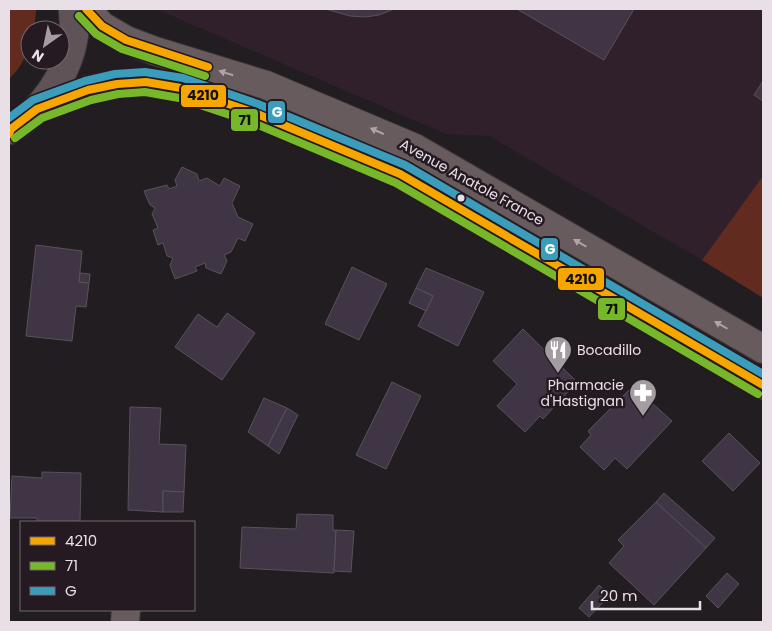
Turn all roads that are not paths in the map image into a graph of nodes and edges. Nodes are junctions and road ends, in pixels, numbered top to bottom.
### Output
1 (73, 9) edge
2 (86, 9) edge
3 (37, 109) junction
4 (9, 131) edge
5 (763, 349) edge
6 (763, 384) edge

1 - 3 main road
5 -> 2 street, Avenue Anatole France
3 - 4 main road
3 - 6 street, Avenue Anatole France

